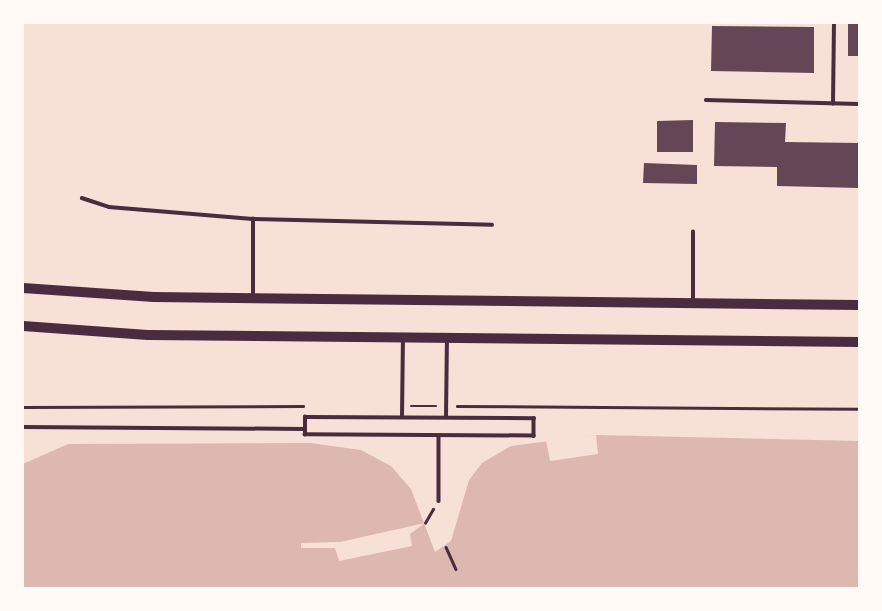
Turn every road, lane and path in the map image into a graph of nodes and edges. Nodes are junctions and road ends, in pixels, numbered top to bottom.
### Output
1 (834, 23) edge
2 (706, 100) dead end
3 (833, 104) junction
4 (859, 104) edge
5 (82, 198) dead end
6 (253, 219) junction
7 (492, 225) dead end
8 (693, 232) dead end
9 (23, 288) edge
10 (253, 298) junction
11 (693, 302) junction
12 (859, 304) edge
13 (23, 326) edge
14 (403, 338) junction
15 (447, 338) junction
16 (859, 342) edge
17 (402, 417) junction
18 (446, 417) junction
19 (23, 427) edge
20 (305, 429) junction
21 (439, 436) junction
22 (439, 501) joint
23 (425, 523) dead end
24 (446, 547) dead end
25 (456, 569) dead end

1 - 3 lane
2 - 3 lane
3 - 4 lane
5 - 6 lane
6 - 7 lane
6 - 10 lane
8 - 11 lane
9 - 10 main road
10 - 11 main road
11 - 12 main road
13 - 14 main road
14 - 15 main road
14 - 17 lane
15 - 16 main road
15 - 18 lane
17 - 18 lane
17 - 20 lane
18 - 21 lane
19 - 20 lane
20 - 21 lane
21 - 22 lane
22 - 23 path
24 - 25 path

